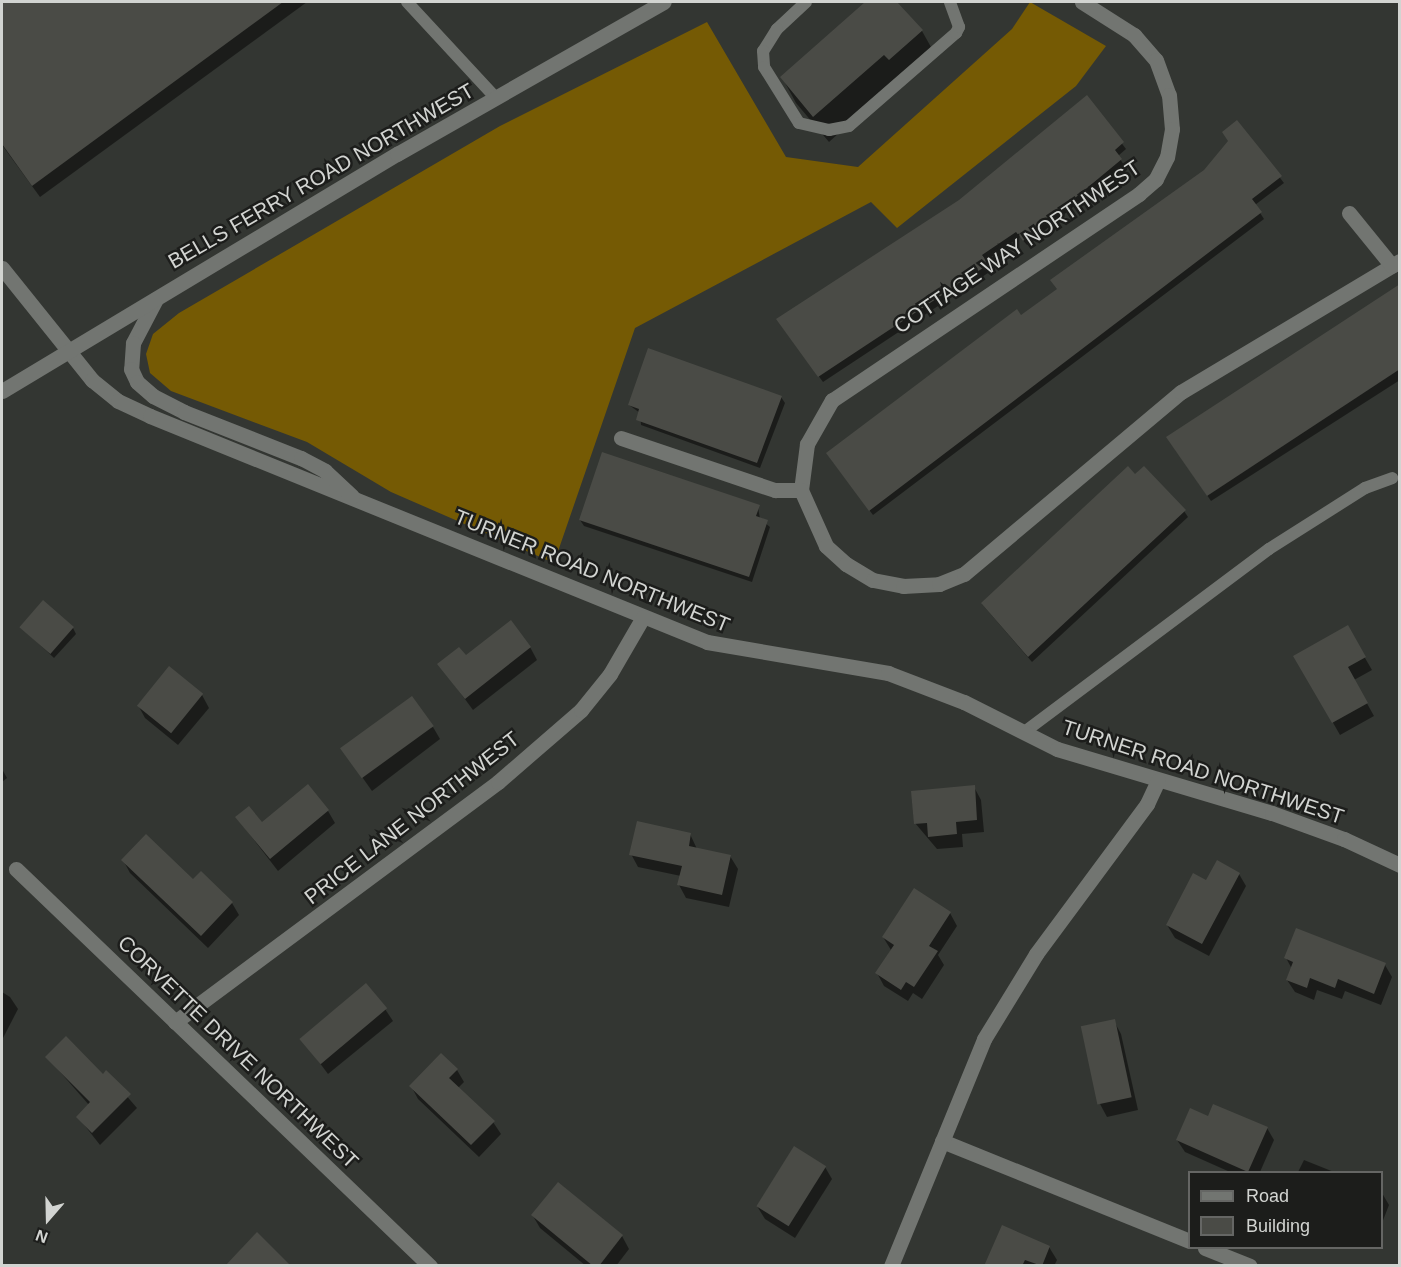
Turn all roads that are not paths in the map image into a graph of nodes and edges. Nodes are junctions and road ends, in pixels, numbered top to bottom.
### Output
1 (406, 2) edge
2 (664, 2) edge
3 (806, 2) edge
4 (950, 2) edge
5 (1083, 2) edge
6 (496, 98) junction
7 (1349, 213) dead end
8 (1396, 263) edge
9 (2, 268) edge
10 (158, 296) junction
11 (68, 350) junction
12 (2, 391) edge
13 (621, 438) dead end
14 (1392, 478) dead end
15 (801, 490) junction
16 (352, 496) junction
17 (644, 617) junction
18 (1023, 733) junction
19 (1158, 780) junction
20 (1400, 865) edge
21 (16, 869) dead end
22 (176, 1022) junction
23 (942, 1141) junction
24 (1188, 1240) edge
25 (1208, 1249) edge
26 (430, 1266) edge
27 (891, 1266) edge
28 (1250, 1266) edge

1 - 6 lane
2 - 6 street, BELLS FERRY ROAD NORTHWEST
3 - 4 lane
5 - 15 street, COTTAGE WAY NORTHWEST
6 - 10 street, BELLS FERRY ROAD NORTHWEST
7 - 8 street
8 - 15 street
9 - 11 street, TURNER ROAD NORTHWEST
10 - 11 street, BELLS FERRY ROAD NORTHWEST
10 - 16 street
11 - 12 street, BELLS FERRY ROAD NORTHWEST
11 - 16 street, TURNER ROAD NORTHWEST
13 - 15 street
14 - 18 lane
16 - 17 street, TURNER ROAD NORTHWEST
17 - 18 street, TURNER ROAD NORTHWEST
17 - 22 street, PRICE LANE NORTHWEST
18 - 19 street, TURNER ROAD NORTHWEST
19 - 20 street, TURNER ROAD NORTHWEST
19 - 23 street
21 - 22 street, CORVETTE DRIVE NORTHWEST
22 - 26 street, CORVETTE DRIVE NORTHWEST
23 - 24 street
23 - 27 street
25 - 28 street

